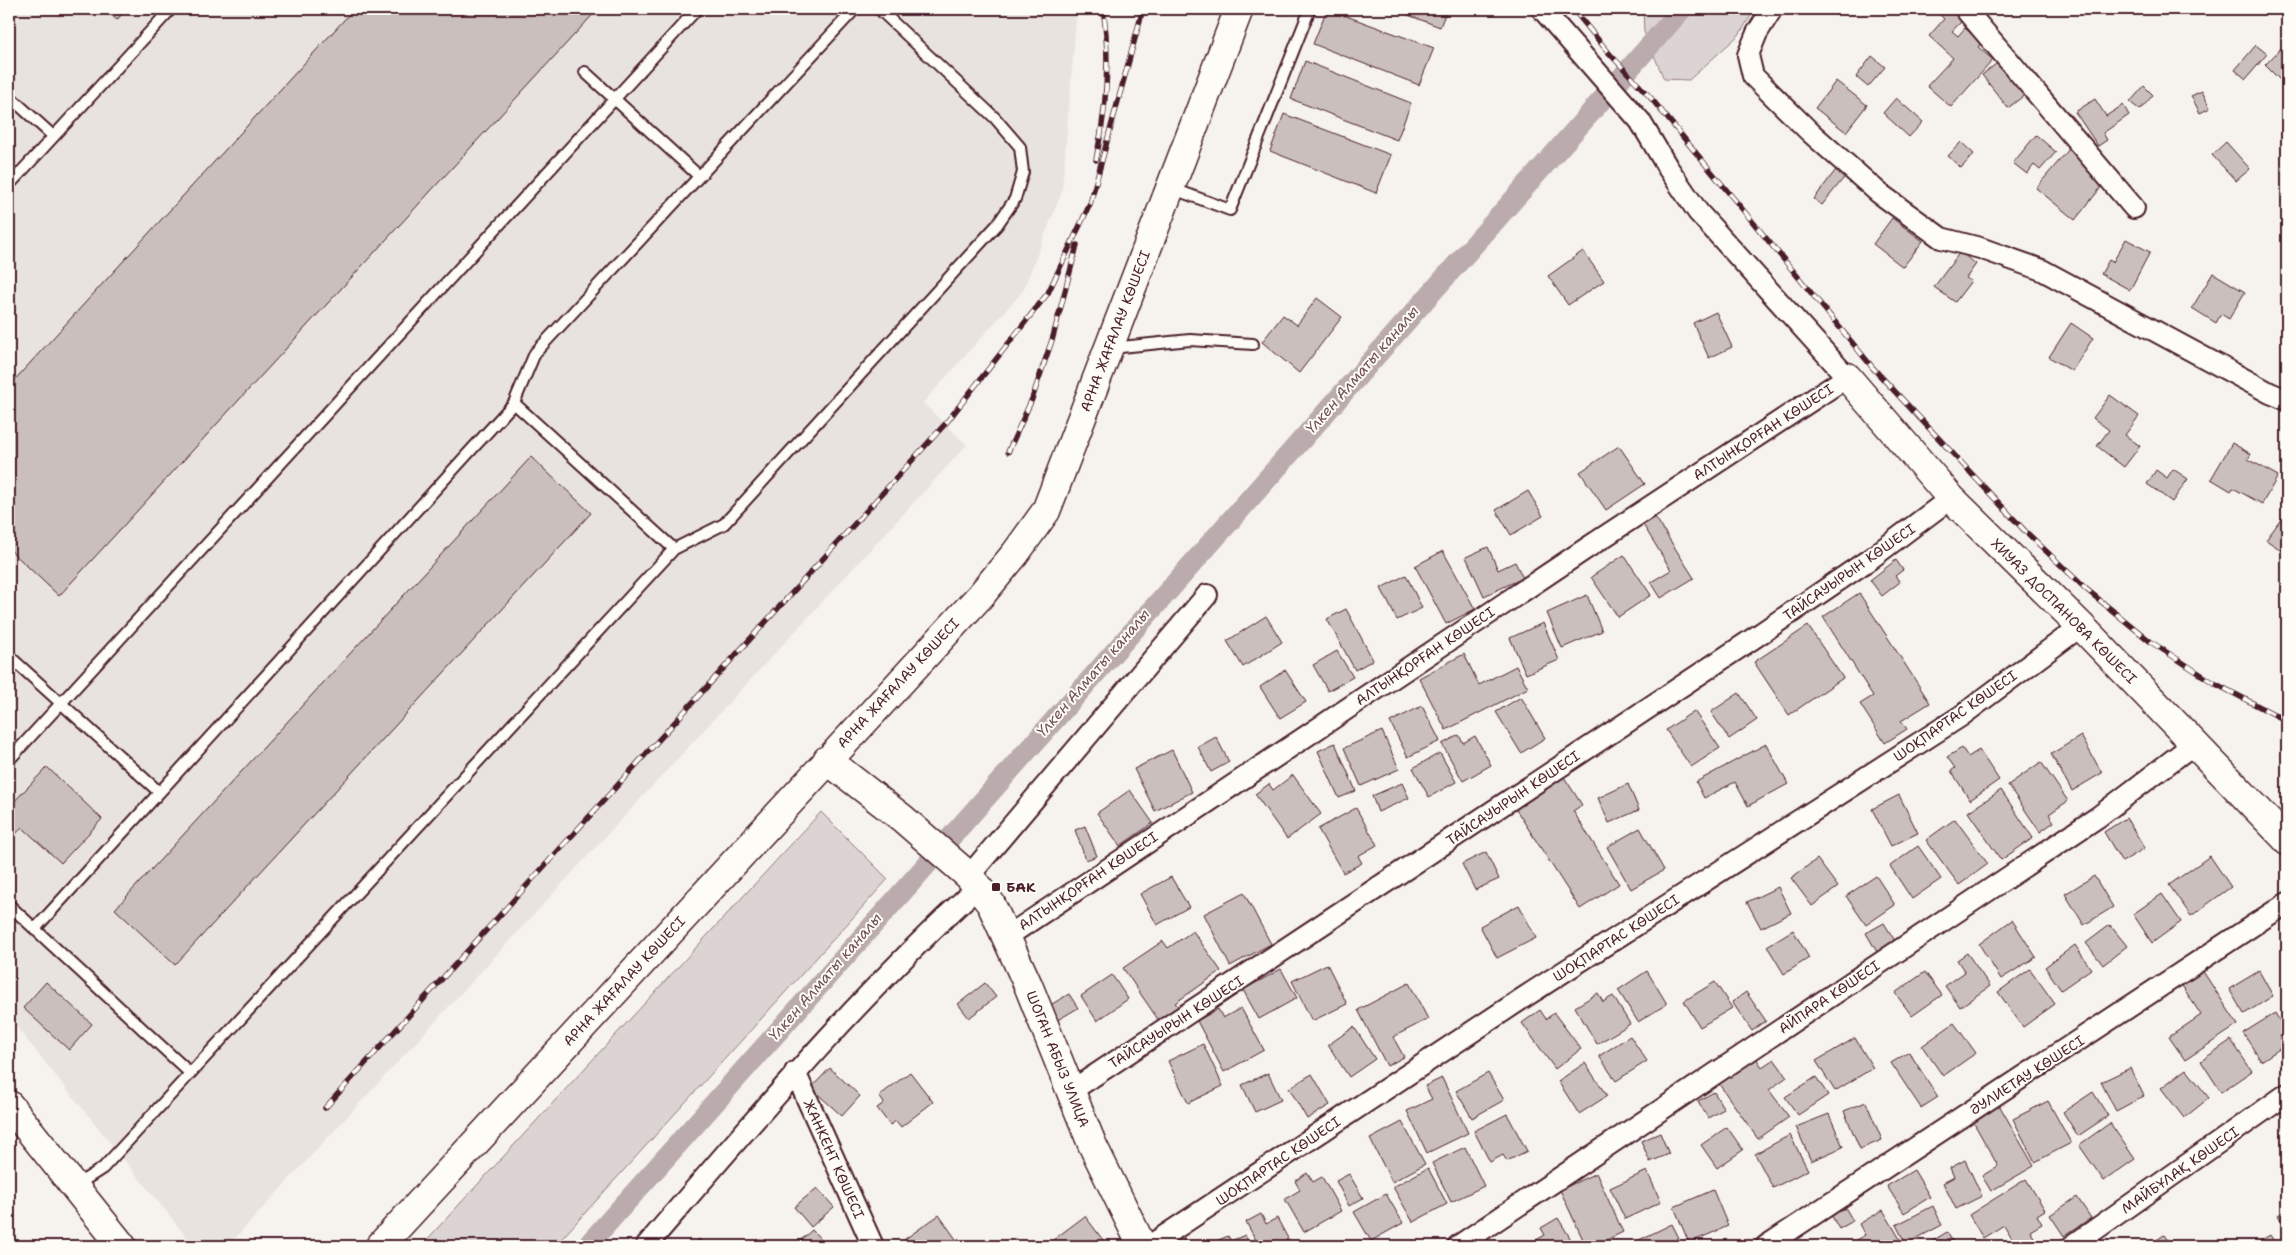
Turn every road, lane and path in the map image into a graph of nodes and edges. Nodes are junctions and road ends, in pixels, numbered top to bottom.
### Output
1 (171, 9) edge
2 (697, 9) edge
3 (855, 9) edge
4 (879, 9) edge
5 (1239, 9) edge
6 (1310, 9) edge
7 (1542, 9) edge
8 (1772, 9) edge
9 (1965, 9) edge
10 (585, 72) dead end
11 (9, 96) edge
12 (615, 98) junction
13 (53, 136) junction
14 (700, 176) junction
15 (9, 185) edge
16 (1171, 188) junction
17 (2134, 208) dead end
18 (1253, 344) dead end
19 (1107, 348) junction
20 (1847, 377) junction
21 (2287, 400) edge
22 (514, 403) junction
23 (1951, 498) junction
24 (674, 549) junction
25 (1207, 595) dead end
26 (2081, 626) junction
27 (9, 656) edge
28 (61, 703) junction
29 (2195, 743) junction
30 (9, 760) edge
31 (827, 760) junction
32 (159, 792) junction
33 (2287, 840) edge
34 (974, 881) junction
35 (2287, 903) edge
36 (9, 904) edge
37 (35, 929) junction
38 (1005, 938) junction
39 (795, 1072) junction
40 (190, 1074) junction
41 (1071, 1091) junction
42 (2287, 1094) edge
43 (9, 1106) edge
44 (74, 1187) junction
45 (122, 1246) edge
46 (380, 1246) edge
47 (646, 1246) edge
48 (874, 1246) edge
49 (1142, 1246) edge
50 (1149, 1246) edge
51 (1458, 1246) edge
52 (1766, 1246) edge
53 (2072, 1246) edge

1 - 13 lane
2 - 12 lane
3 - 14 lane
4 - 24 lane
5 - 16 street, АРНА ЖАҒАЛАУ КӨШЕСІ
6 - 16 lane
7 - 20 street
8 - 21 street
9 - 17 street
10 - 12 lane
11 - 13 lane
12 - 14 lane
12 - 28 lane
13 - 15 lane
14 - 22 lane
16 - 19 street, АРНА ЖАҒАЛАУ КӨШЕСІ
18 - 19 lane
19 - 31 street, АРНА ЖАҒАЛАУ КӨШЕСІ
20 - 23 street, ХИУАЗ ДОСПАНОВА КӨШЕСІ
20 - 38 street, АЛТЫНҚОРҒАН КӨШЕСІ
22 - 24 lane
22 - 32 lane
23 - 26 street, ХИУАЗ ДОСПАНОВА КӨШЕСІ
23 - 41 street, ТАЙСАУЫРЫН КӨШЕСІ
24 - 40 lane
25 - 34 street
26 - 29 street, ХИУАЗ ДОСПАНОВА КӨШЕСІ
26 - 50 street, ШОҚПАРТАС КӨШЕСІ
27 - 28 lane
28 - 30 lane
28 - 32 lane
29 - 33 street, ХИУАЗ ДОСПАНОВА КӨШЕСІ
29 - 51 street, АЙПАРА КӨШЕСІ
31 - 34 street, ШОГАН АБЫЗ УЛИЦА
31 - 46 street, АРНА ЖАҒАЛАУ КӨШЕСІ
32 - 37 lane
34 - 38 street, ШОГАН АБЫЗ УЛИЦА
34 - 39 street
35 - 52 street, ӘУЛИЕТАУ КӨШЕСІ
36 - 37 lane
37 - 40 lane
38 - 41 street, ШОГАН АБЫЗ УЛИЦА
39 - 47 street
39 - 48 street, ЖАНКЕНТ КӨШЕСІ
40 - 44 lane
41 - 49 street, ШОГАН АБЫЗ УЛИЦА
42 - 53 street, МАЙБҰЛАҚ КӨШЕСІ
43 - 44 street
44 - 45 street

